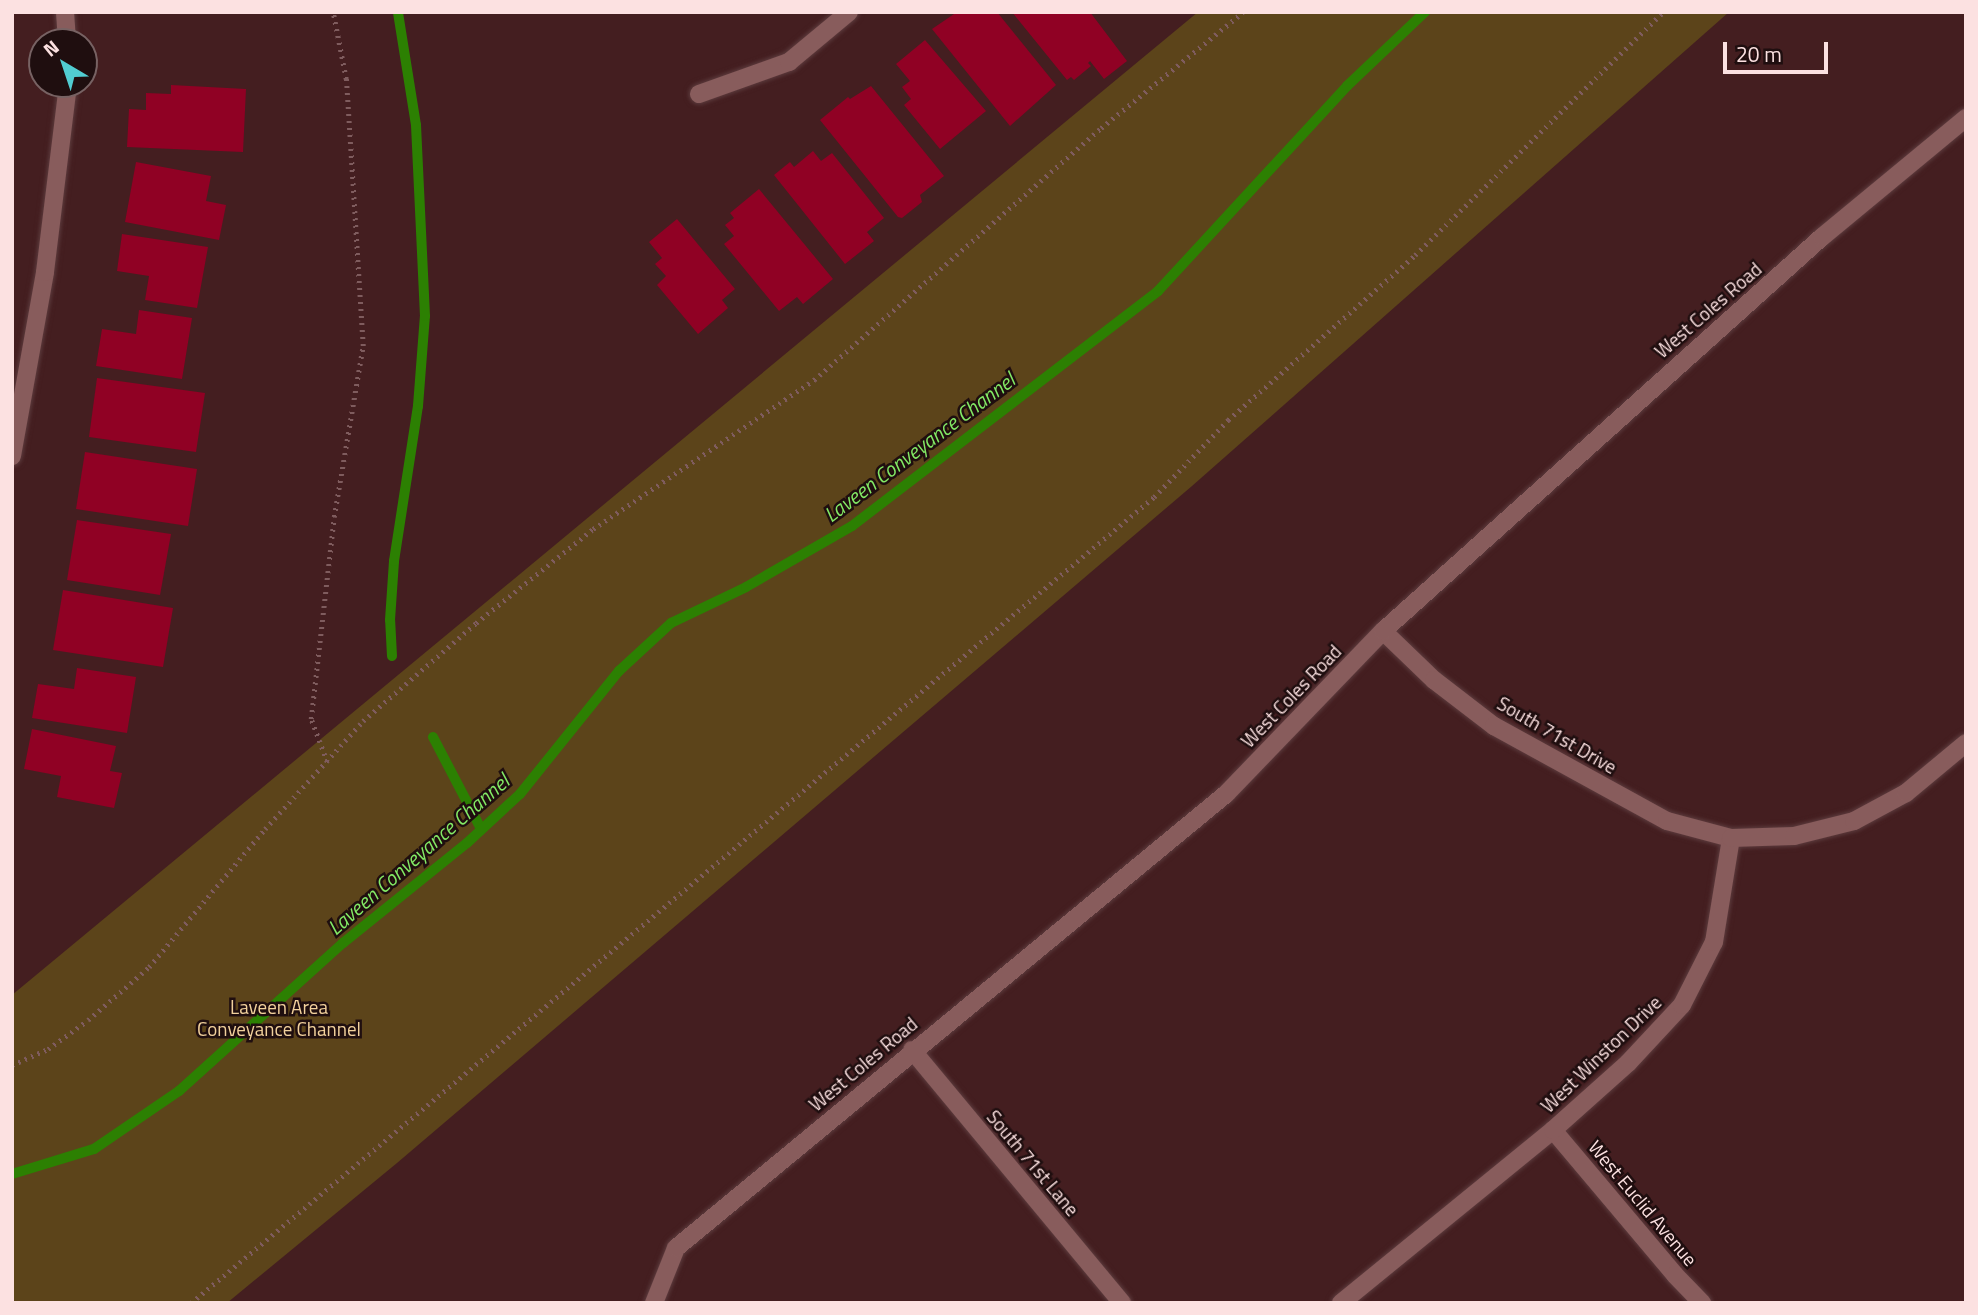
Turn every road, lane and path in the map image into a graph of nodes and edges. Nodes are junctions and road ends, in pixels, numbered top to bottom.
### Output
1 (333, 12) edge
2 (849, 12) edge
3 (1243, 12) edge
4 (1663, 12) edge
5 (699, 94) dead end
6 (66, 98) edge
7 (1966, 118) edge
8 (12, 456) edge
9 (1383, 631) junction
10 (1966, 743) edge
11 (327, 762) junction
12 (1731, 838) junction
13 (912, 1050) junction
14 (12, 1065) edge
15 (1553, 1130) junction
16 (191, 1303) edge
17 (654, 1303) edge
18 (1122, 1303) edge
19 (1341, 1303) edge
20 (1702, 1303) edge

1 - 11 path
2 - 5 street
3 - 11 path
4 - 16 path
6 - 8 street
7 - 9 street, West Coles Road
9 - 12 street, South 71st Drive
9 - 13 street, West Coles Road
10 - 12 street
11 - 14 path
12 - 15 street, West Winston Drive
13 - 17 street, West Coles Road
13 - 18 street, South 71st Lane
15 - 19 street, West Winston Drive
15 - 20 street, West Euclid Avenue

